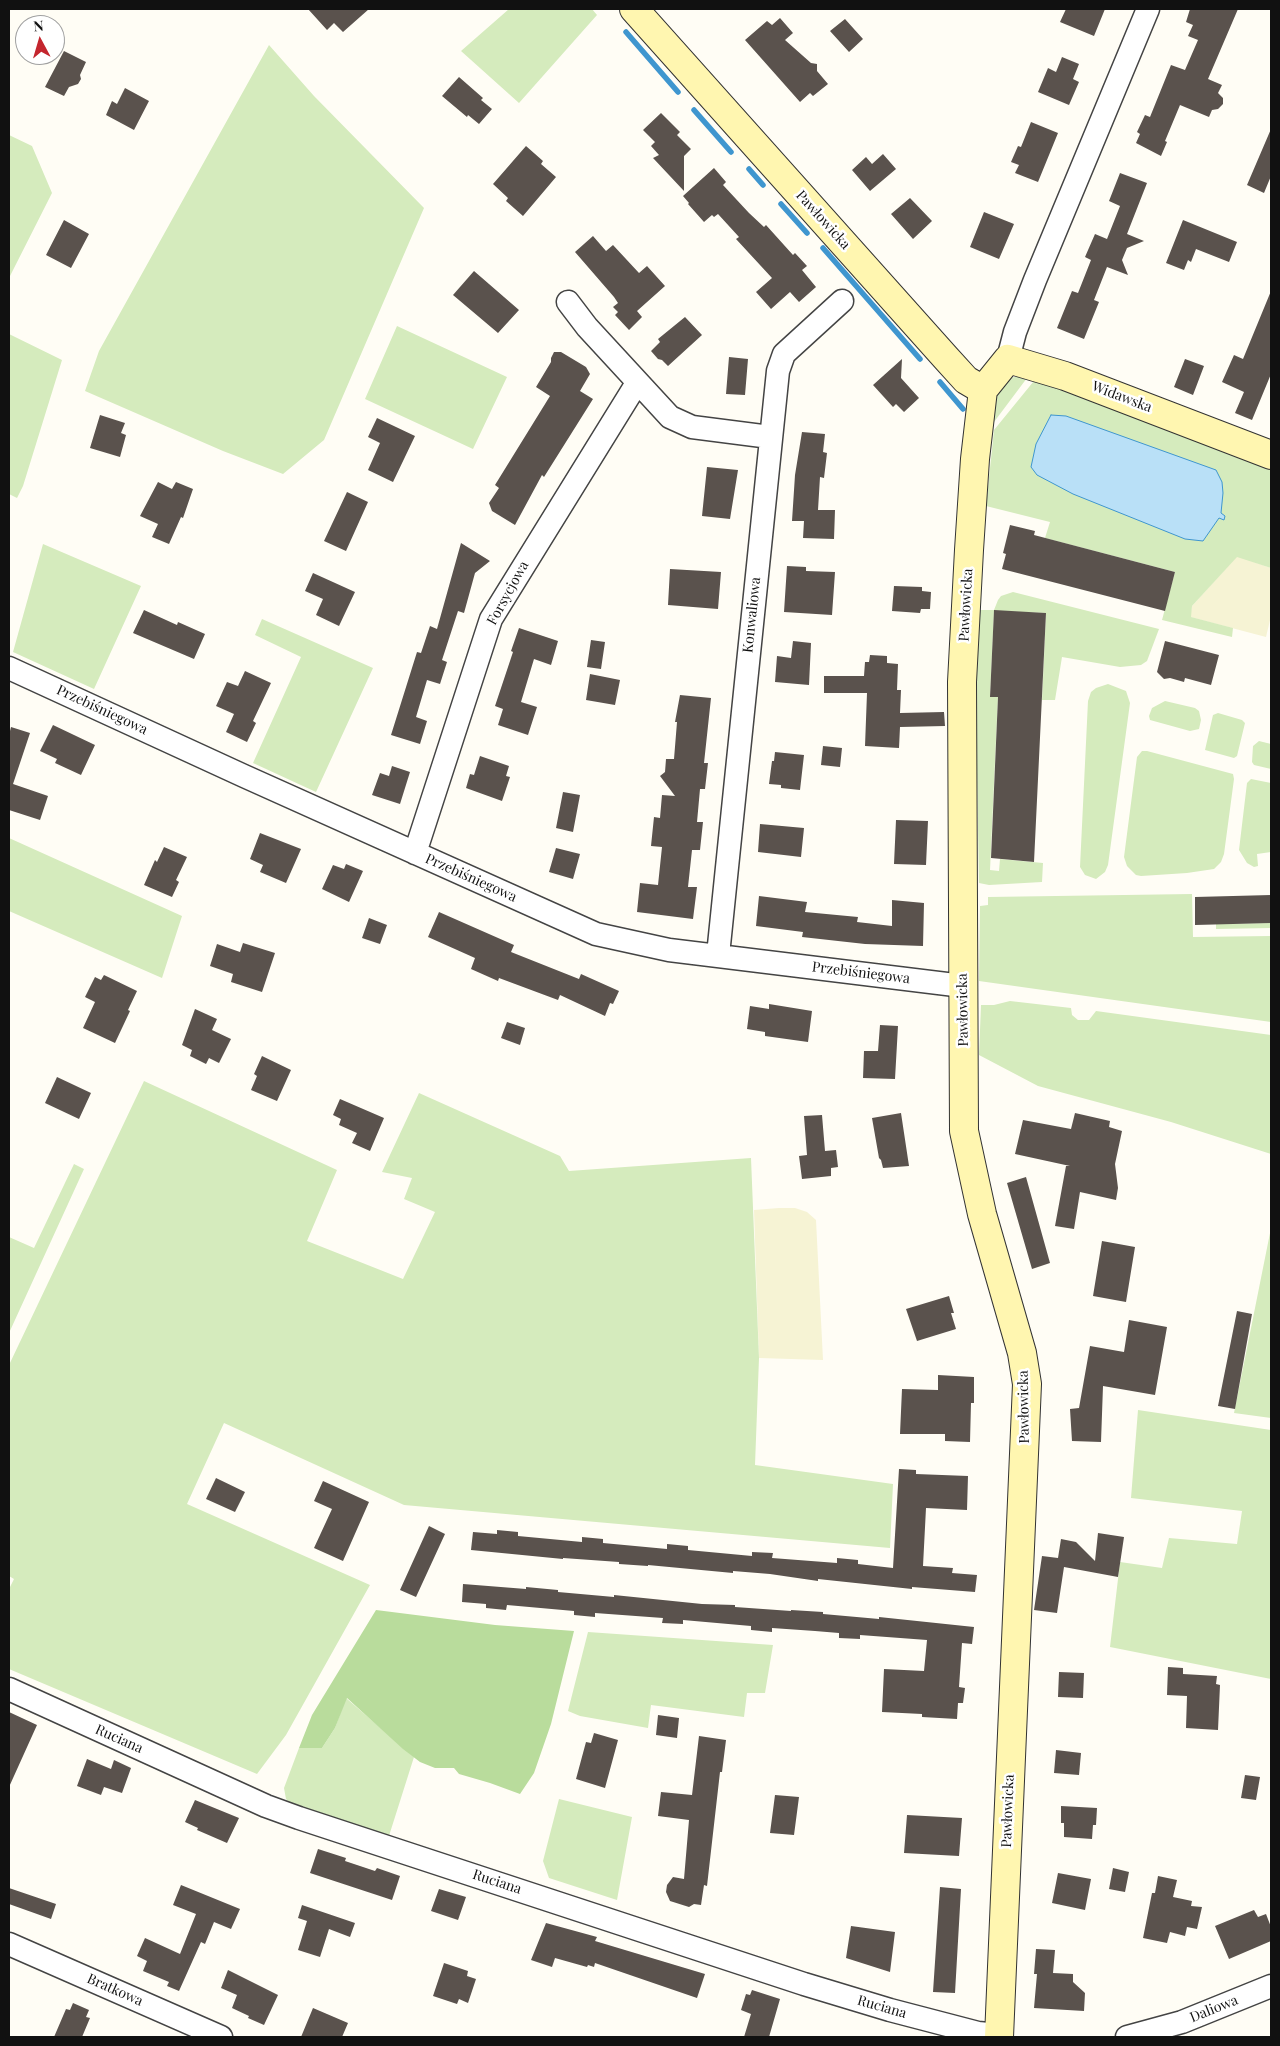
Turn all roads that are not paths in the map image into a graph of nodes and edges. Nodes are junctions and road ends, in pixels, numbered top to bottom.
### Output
1 (634, 9) edge
2 (1148, 9) edge
3 (842, 300) dead end
4 (568, 302) dead end
5 (1008, 360) junction
6 (637, 383) junction
7 (984, 390) junction
8 (770, 437) junction
9 (1271, 456) edge
10 (9, 668) edge
11 (414, 853) junction
12 (718, 956) junction
13 (963, 986) junction
14 (9, 1689) edge
15 (9, 1944) edge
16 (1271, 1986) edge
17 (1178, 2030) edge
18 (999, 2036) edge
19 (221, 2037) edge
20 (1127, 2037) edge

1 - 7 street, Pawłowicka
2 - 5 street
3 - 8 street, Konwaliowa
4 - 6 street
5 - 7 street
5 - 9 street, Widawska
6 - 8 street
6 - 11 street, Forsycjowa
7 - 13 street, Pawłowicka
8 - 12 street, Konwaliowa
10 - 11 street, Przebiśniegowa
11 - 12 street, Przebiśniegowa
12 - 13 street, Przebiśniegowa
13 - 18 street, Pawłowicka
14 - 18 street, Ruciana
15 - 19 street, Bratkowa
16 - 17 street, Daliowa
17 - 20 street, Daliowa

